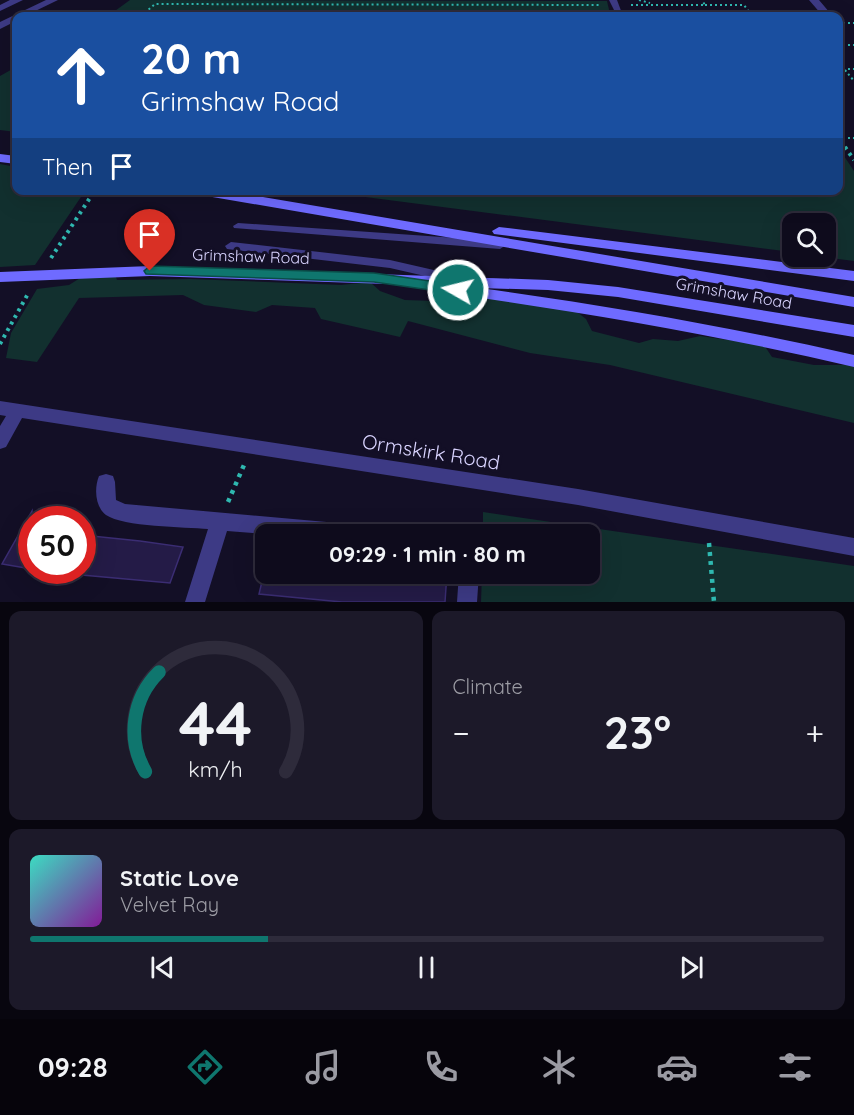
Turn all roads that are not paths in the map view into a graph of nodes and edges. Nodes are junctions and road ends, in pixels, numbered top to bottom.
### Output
1 (18, 0) edge
2 (53, 0) edge
3 (814, 0) edge
4 (0, 8) edge
5 (28, 12) edge
6 (824, 12) edge
7 (224, 195) edge
8 (258, 201) junction
9 (238, 226) dead end
10 (231, 246) dead end
11 (537, 247) junction
12 (854, 276) edge
13 (0, 277) edge
14 (374, 278) junction
15 (464, 280) junction
16 (854, 302) edge
17 (854, 332) edge
18 (854, 361) edge
19 (9, 409) edge
20 (0, 442) edge
21 (106, 482) dead end
22 (220, 522) junction
23 (255, 525) edge
24 (854, 547) edge
25 (468, 584) edge
26 (195, 602) edge
27 (467, 602) edge

1 - 4 street
2 - 5 street
3 - 6 street
7 - 8 main road, Grimshaw Road
8 - 11 main road, Grimshaw Road
8 - 12 main road
9 - 11 lane, Grimshaw Road
10 - 15 lane, Grimshaw Road
11 - 16 main road, Grimshaw Road
13 - 14 main road, Grimshaw Road
14 - 15 main road, Grimshaw Road
14 - 18 main road
15 - 17 main road, Grimshaw Road
19 - 20 street
19 - 24 street, Ormskirk Road
21 - 22 street
22 - 23 street
22 - 26 street
25 - 27 street

